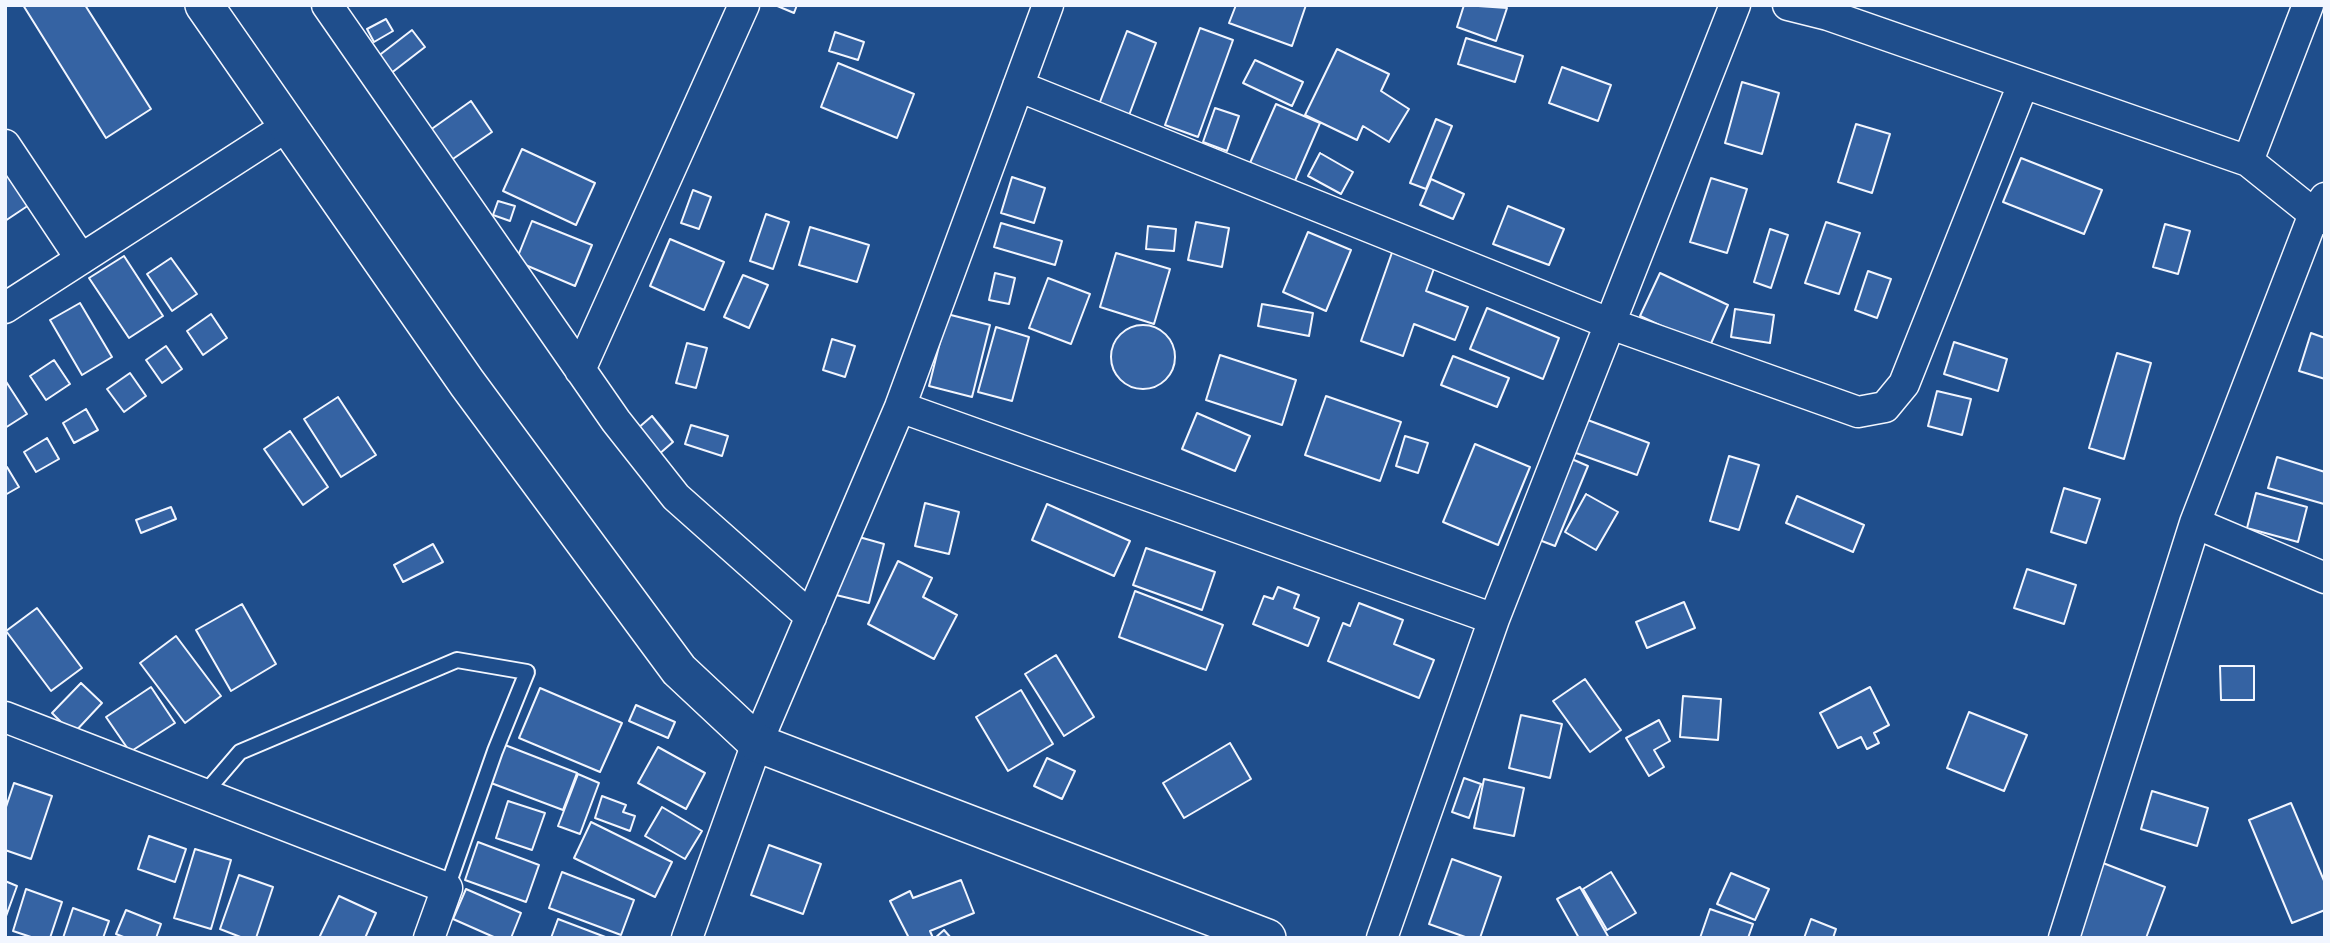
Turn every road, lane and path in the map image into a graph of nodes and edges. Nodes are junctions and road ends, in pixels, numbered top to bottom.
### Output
1 (204, 5) edge
2 (327, 5) edge
3 (744, 5) edge
4 (1048, 5) edge
5 (1735, 5) edge
6 (1788, 5) edge
7 (2308, 5) edge
8 (1830, 10) edge
9 (2023, 84) junction
10 (1018, 86) junction
11 (289, 125) junction
12 (5, 145) edge
13 (2248, 161) junction
14 (2321, 210) edge
15 (81, 259) junction
16 (5, 308) edge
17 (1611, 324) junction
18 (580, 370) junction
19 (900, 407) junction
20 (2195, 523) junction
21 (2325, 578) edge
22 (811, 617) junction
23 (1494, 619) junction
24 (5, 717) edge
25 (757, 743) junction
26 (204, 794) junction
27 (447, 888) junction
28 (429, 938) edge
29 (687, 938) edge
30 (1267, 938) edge
31 (1382, 938) edge
32 (2064, 938) edge

1 - 11 street
2 - 18 street
3 - 18 street
4 - 10 street
5 - 17 street
6 - 8 street
7 - 13 street
8 - 9 street
9 - 13 street
9 - 17 street
10 - 17 street
10 - 19 street
11 - 15 street
11 - 25 street
12 - 15 street
13 - 14 street
14 - 20 street
15 - 16 street
17 - 23 street
18 - 22 street
19 - 22 street
19 - 23 street
20 - 21 street
20 - 32 street
22 - 25 street
23 - 31 street
24 - 26 street
25 - 29 street
25 - 30 street
26 - 27 street
26 - 27 lane
27 - 28 street

